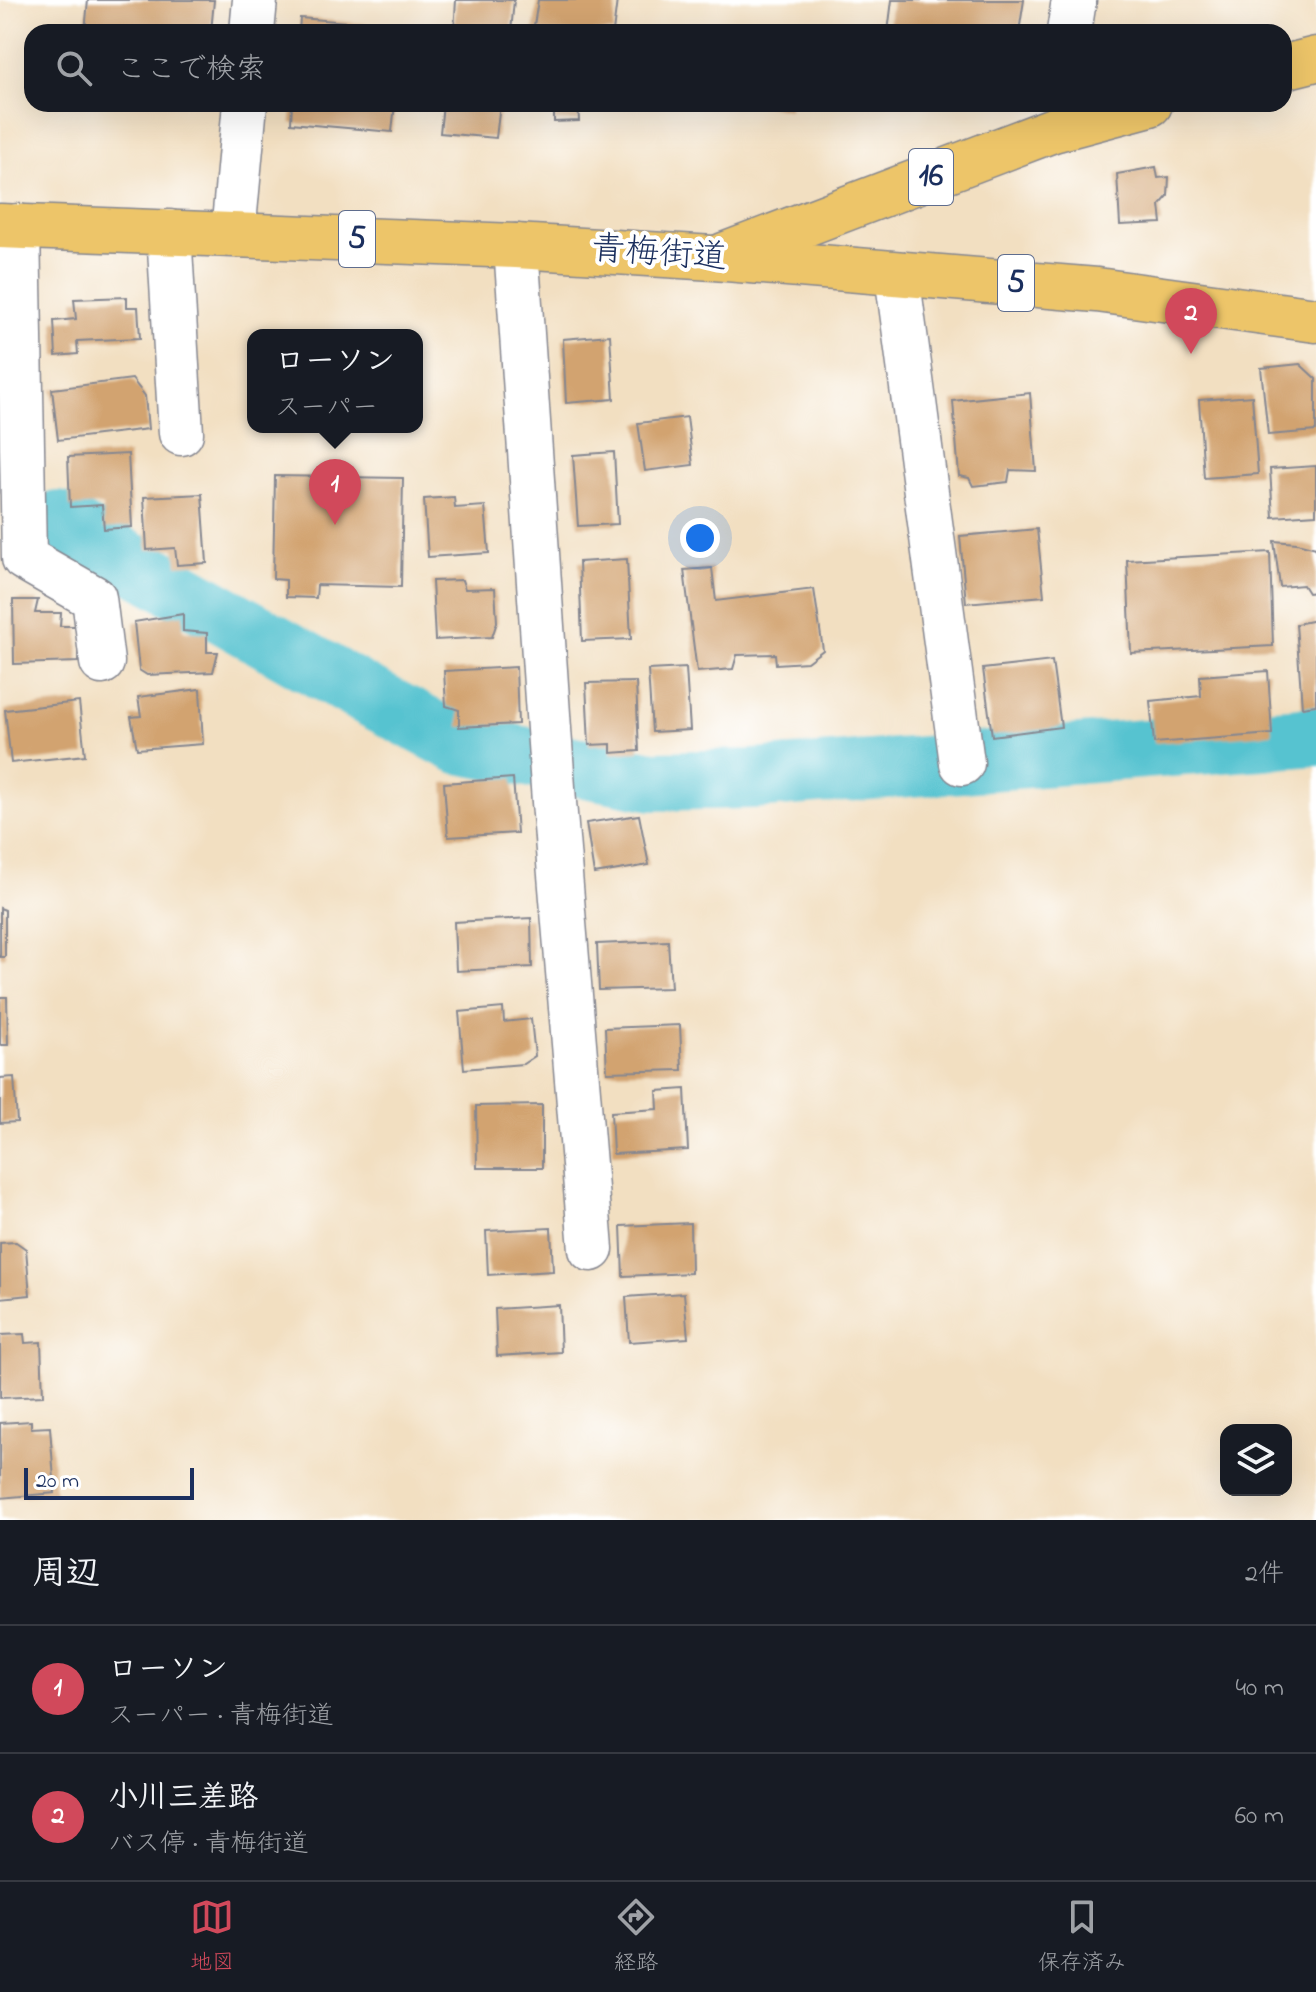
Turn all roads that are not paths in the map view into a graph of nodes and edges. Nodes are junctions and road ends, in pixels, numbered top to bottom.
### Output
1 (255, 0) edge
2 (1074, 0) edge
3 (253, 24) edge
4 (1070, 24) edge
5 (1316, 59) edge
6 (1292, 65) edge
7 (244, 112) edge
8 (1092, 112) edge
9 (1055, 117) edge
10 (9, 226) edge
11 (169, 232) junction
12 (233, 234) junction
13 (516, 246) junction
14 (714, 258) junction
15 (897, 274) junction
16 (1316, 320) edge
17 (181, 433) dead end
18 (102, 662) dead end
19 (962, 763) dead end
20 (591, 1249) dead end

1 - 3 street
2 - 4 street
5 - 6 main road
7 - 12 street
8 - 9 main road, 16
9 - 14 main road, 16
10 - 11 main road, 青梅街道 / 5
10 - 18 street
11 - 12 main road, 青梅街道 / 5
11 - 17 street
12 - 13 main road, 青梅街道 / 5
13 - 14 main road, 青梅街道 / 5
13 - 20 street
14 - 15 main road, 青梅街道 / 5
15 - 16 main road, 青梅街道 / 5
15 - 19 street

